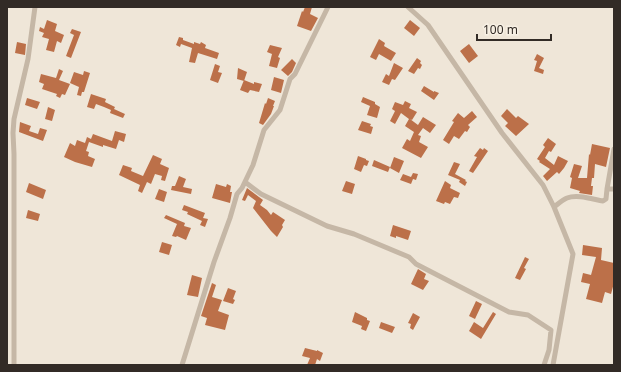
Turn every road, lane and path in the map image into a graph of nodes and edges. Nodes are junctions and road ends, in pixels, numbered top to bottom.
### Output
1 (35, 7) edge
2 (328, 7) edge
3 (408, 7) edge
4 (614, 148) edge
5 (245, 182) junction
6 (607, 189) junction
7 (614, 189) edge
8 (554, 208) junction
9 (14, 365) edge
10 (182, 365) edge
11 (544, 365) edge
12 (553, 365) edge

1 - 9 street
2 - 5 street
3 - 8 street
4 - 6 street
5 - 10 street
5 - 11 street
6 - 7 street
6 - 8 street
8 - 12 street

